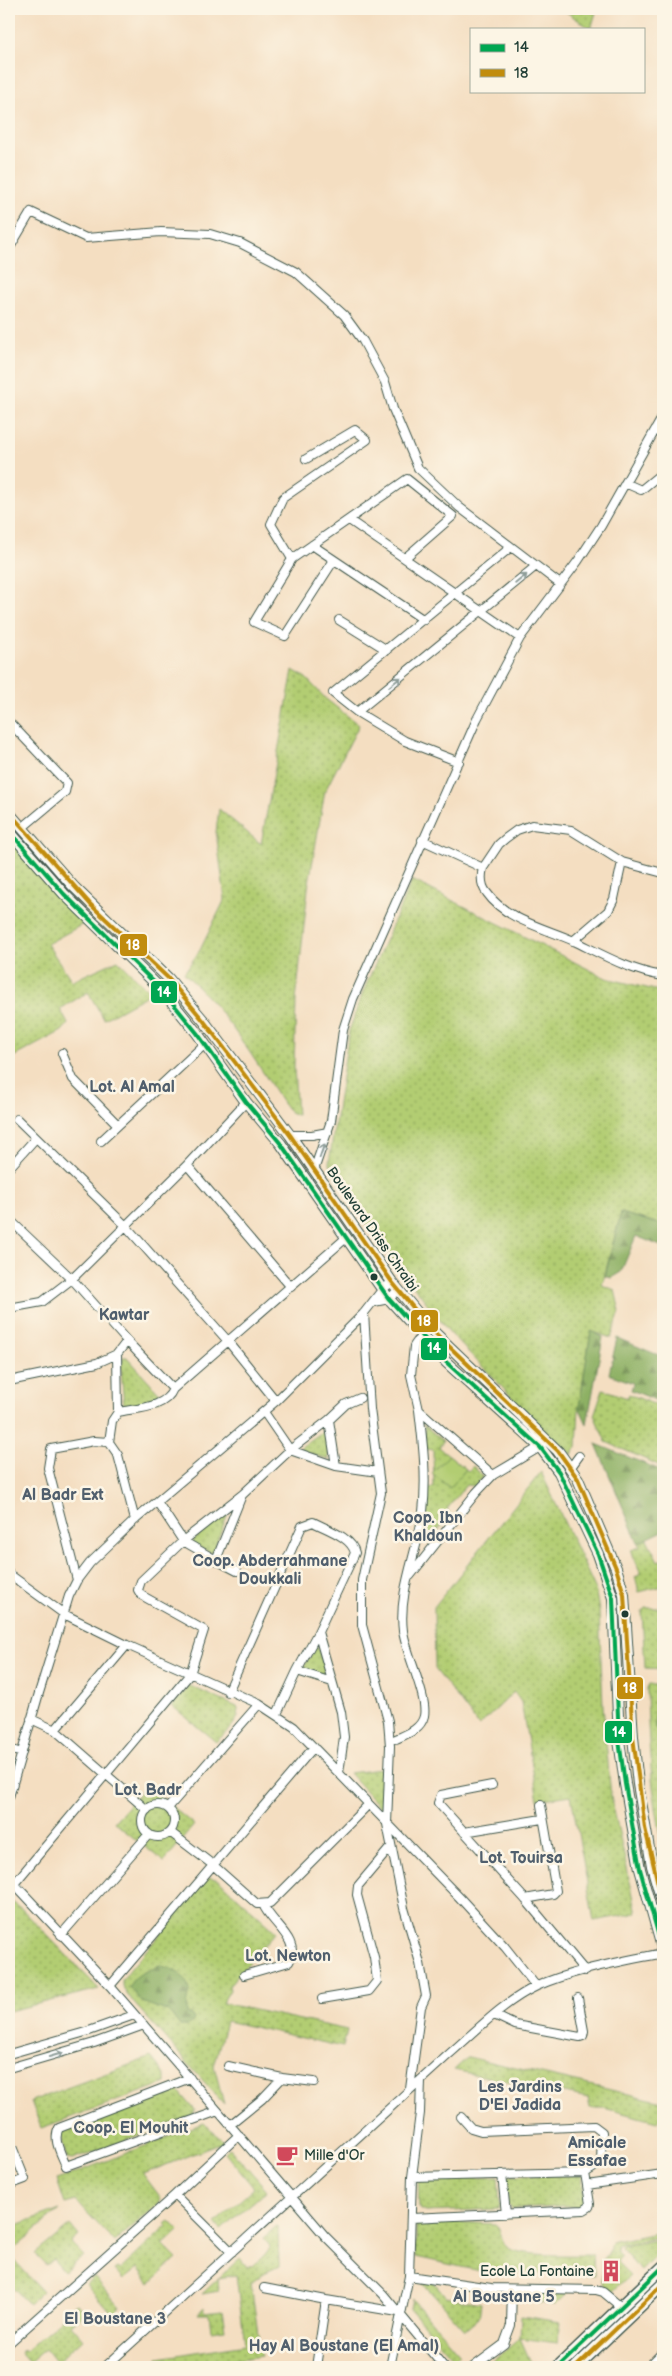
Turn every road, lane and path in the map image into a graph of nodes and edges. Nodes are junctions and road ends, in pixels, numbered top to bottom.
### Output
1 (9, 249) edge
2 (663, 416) edge
3 (306, 459) dead end
4 (663, 472) edge
5 (625, 483) junction
6 (349, 520) junction
7 (312, 545) junction
8 (511, 547) junction
9 (405, 558) junction
10 (292, 559) junction
11 (334, 560) junction
12 (536, 566) junction
13 (560, 584) junction
14 (456, 593) junction
15 (482, 610) junction
16 (339, 620) dead end
17 (424, 620) junction
18 (520, 638) junction
19 (388, 650) junction
20 (357, 712) junction
21 (9, 722) edge
22 (459, 762) junction
23 (9, 813) edge
24 (22, 828) junction
25 (9, 831) edge
26 (422, 840) junction
27 (622, 862) junction
28 (483, 868) junction
29 (663, 873) edge
30 (73, 886) junction
31 (64, 894) junction
32 (87, 909) junction
33 (573, 941) junction
34 (663, 976) edge
35 (205, 1044) junction
36 (62, 1053) dead end
37 (246, 1102) junction
38 (17, 1119) dead end
39 (118, 1125) junction
40 (328, 1132) junction
41 (290, 1135) junction
42 (35, 1139) junction
43 (101, 1141) dead end
44 (187, 1165) junction
45 (9, 1168) edge
46 (314, 1170) junction
47 (9, 1219) edge
48 (125, 1225) junction
49 (16, 1226) junction
50 (9, 1233) edge
51 (346, 1238) junction
52 (72, 1279) junction
53 (395, 1286) junction
54 (291, 1287) junction
55 (382, 1290) junction
56 (389, 1299) junction
57 (374, 1302) junction
58 (9, 1308) edge
59 (364, 1313) junction
60 (421, 1336) junction
61 (227, 1340) junction
62 (127, 1341) junction
63 (117, 1354) junction
64 (9, 1380) edge
65 (173, 1389) junction
66 (360, 1398) dead end
67 (276, 1401) junction
68 (420, 1410) junction
69 (118, 1412) junction
70 (264, 1412) junction
71 (329, 1420) junction
72 (109, 1442) junction
73 (540, 1447) junction
74 (290, 1450) junction
75 (579, 1456) dead end
76 (336, 1466) junction
77 (570, 1468) junction
78 (378, 1472) junction
79 (493, 1475) junction
80 (243, 1494) junction
81 (158, 1503) junction
82 (136, 1520) junction
83 (418, 1537) junction
84 (183, 1541) junction
85 (433, 1546) junction
86 (216, 1560) junction
87 (237, 1571) dead end
88 (9, 1574) edge
89 (408, 1578) junction
90 (77, 1580) junction
91 (64, 1614) junction
92 (318, 1632) junction
93 (127, 1645) junction
94 (296, 1671) junction
95 (190, 1674) junction
96 (332, 1682) junction
97 (228, 1692) junction
98 (259, 1704) junction
99 (277, 1714) junction
100 (31, 1719) junction
101 (55, 1730) junction
102 (396, 1740) dead end
103 (314, 1747) junction
104 (9, 1749) edge
105 (22, 1752) junction
106 (338, 1773) junction
107 (106, 1776) junction
108 (492, 1785) dead end
109 (9, 1798) edge
110 (368, 1805) junction
111 (541, 1805) dead end
112 (168, 1808) junction
113 (147, 1810) junction
114 (542, 1818) junction
115 (387, 1824) junction
116 (170, 1832) junction
117 (464, 1832) junction
118 (149, 1834) junction
119 (390, 1848) junction
120 (213, 1865) junction
121 (12, 1881) edge
122 (525, 1899) junction
123 (263, 1904) junction
124 (663, 1905) edge
125 (60, 1935) junction
126 (663, 1952) edge
127 (585, 1971) junction
128 (244, 1975) dead end
129 (110, 1986) junction
130 (536, 1986) junction
131 (578, 1998) dead end
132 (322, 1999) dead end
133 (134, 2015) junction
134 (494, 2015) junction
135 (144, 2025) junction
136 (89, 2031) junction
137 (94, 2044) junction
138 (9, 2054) edge
139 (228, 2066) dead end
140 (9, 2068) edge
141 (190, 2078) junction
142 (282, 2078) junction
143 (421, 2080) junction
144 (314, 2082) dead end
145 (410, 2089) junction
146 (218, 2111) junction
147 (461, 2117) dead end
148 (230, 2125) junction
149 (239, 2135) junction
150 (9, 2139) edge
151 (663, 2141) edge
152 (663, 2151) edge
153 (585, 2173) junction
154 (502, 2174) junction
155 (663, 2174) edge
156 (412, 2177) junction
157 (9, 2185) edge
158 (587, 2185) junction
159 (174, 2195) junction
160 (293, 2198) junction
161 (506, 2214) junction
162 (411, 2218) junction
163 (232, 2252) junction
164 (663, 2267) edge
165 (409, 2276) junction
166 (663, 2284) edge
167 (264, 2288) dead end
168 (512, 2290) junction
169 (326, 2300) junction
170 (621, 2307) junction
171 (400, 2314) junction
172 (9, 2342) edge
173 (663, 2352) edge
174 (105, 2367) edge
175 (316, 2367) edge
176 (390, 2367) edge
177 (444, 2367) edge
178 (474, 2367) edge
179 (558, 2367) edge
180 (576, 2367) edge
181 (649, 2367) edge

1 - 8 street
2 - 5 street
3 - 10 street
4 - 5 street
5 - 13 street
6 - 7 street
6 - 9 street
6 - 9 street
7 - 10 street
7 - 11 street
8 - 12 street
8 - 14 street
9 - 14 street
10 - 11 street
11 - 17 street
12 - 13 street
15 -> 12 street
13 - 18 street
14 - 15 street
14 - 17 street
15 - 18 street
20 -> 15 street
16 - 19 street
17 - 19 street
18 - 22 street
19 - 20 street
20 - 22 street
21 - 24 street
22 - 26 street
23 - 24 main road, Boulevard Driss Chraibi
24 - 30 main road, Boulevard Driss Chraibi
25 - 31 main road, Boulevard Driss Chraibi
26 - 28 street
26 - 40 street
27 - 28 street
27 - 29 street
27 - 33 street
28 - 33 street
30 - 31 main road
30 - 32 main road, Boulevard Driss Chraibi
31 - 32 main road, Boulevard Driss Chraibi
32 - 35 main road, Boulevard Driss Chraibi
32 - 41 main road, Boulevard Driss Chraibi
33 - 34 street
35 - 37 main road, Boulevard Driss Chraibi
35 - 39 street
36 - 39 street
37 - 44 street
37 - 51 main road, Boulevard Driss Chraibi
38 - 42 street
39 - 43 street
40 - 41 street
46 -> 40 street
41 - 46 main road, Boulevard Driss Chraibi
42 - 45 street
42 - 48 street
44 - 48 street
44 - 54 street
46 - 53 main road, Boulevard Driss Chraibi
47 - 49 street
48 - 52 street
48 - 61 street
49 - 50 street
49 - 52 street
51 - 54 street
51 - 55 main road, Boulevard Driss Chraibi
52 - 58 street
52 - 62 street
53 - 55 street
53 - 56 street
53 - 77 main road, Boulevard Driss Chraibi
54 - 61 street
55 - 56 main road, Boulevard Driss Chraibi
55 - 57 street
56 - 57 street
56 - 60 main road, Boulevard Driss Chraibi
57 - 59 street
59 - 67 street
59 - 78 street
60 - 68 street
60 - 73 main road, Boulevard Driss Chraibi
61 - 65 street
61 - 67 street
62 - 63 street
62 - 65 street
63 - 64 street
63 - 69 street
65 - 69 street
66 - 71 street
67 - 70 street
68 - 79 street
68 - 83 street
69 - 72 street
70 - 74 street
70 - 81 street
71 - 74 street
71 - 76 street
72 - 82 street
72 - 90 street
73 - 79 street
73 - 126 main road, Boulevard Driss Chraibi
74 - 76 street
74 - 80 street
75 - 77 street
76 - 78 street
77 - 124 main road, Boulevard Driss Chraibi
78 - 115 street
79 - 85 street
80 - 84 street
80 - 86 street
81 - 82 street
81 - 84 street
82 - 90 street
83 - 85 street
83 - 89 street
84 - 86 street
84 - 95 street
85 - 89 street
86 - 87 street
88 - 91 street
89 - 102 street
90 - 91 street
91 - 93 street
91 - 100 street
92 - 94 street
92 - 96 street
92 - 97 street
93 - 95 street
93 - 101 street
94 - 96 street
94 - 99 street
95 - 97 street
95 - 107 street
96 - 106 street
97 - 98 street
98 - 99 street
98 - 112 street
99 - 103 street
100 - 101 street
100 - 105 street
101 - 107 street
103 - 106 street
103 - 120 street
104 - 105 street
105 - 109 street
106 - 110 street
107 - 113 street
107 - 121 street
108 - 117 street
110 - 115 street
110 - 123 street
111 - 114 street
112 - 113 street
112 - 116 street
113 - 118 street
114 - 117 street
114 - 122 street
115 - 119 street
115 - 130 street
116 - 118 street
116 - 120 street
117 - 122 street
118 - 125 street
119 - 132 street
119 - 145 street
120 - 123 street
120 - 129 street
121 - 125 street
122 - 127 street
123 - 128 street
125 - 129 street
126 - 127 street
127 - 130 street
129 - 133 street
130 - 134 street
131 - 134 street
133 - 135 street
133 - 136 street
134 - 143 street
135 - 137 street
135 - 141 street
136 - 137 street
136 - 138 street
140 -> 137 street
139 - 142 street
141 - 146 street
141 - 146 street
142 - 144 street
142 - 148 street
143 - 145 street
143 - 156 street
145 - 160 street
146 - 148 street
147 - 153 street
148 - 149 street
149 - 159 street
149 - 160 street
150 - 157 street
151 - 152 street
153 - 154 street
153 - 158 street
154 - 156 street
154 - 161 street
155 - 158 street
156 - 162 street
158 - 161 street
159 - 163 street
159 - 172 street
160 - 163 street
160 - 171 street
161 - 162 street
162 - 165 street
163 - 174 street
164 - 170 main road
165 - 168 street
165 - 171 street
166 - 180 main road
167 - 169 street
168 - 170 street
168 - 178 street
169 - 171 street
169 - 175 street
170 - 179 main road
171 - 176 street
171 - 177 street
173 - 181 street

